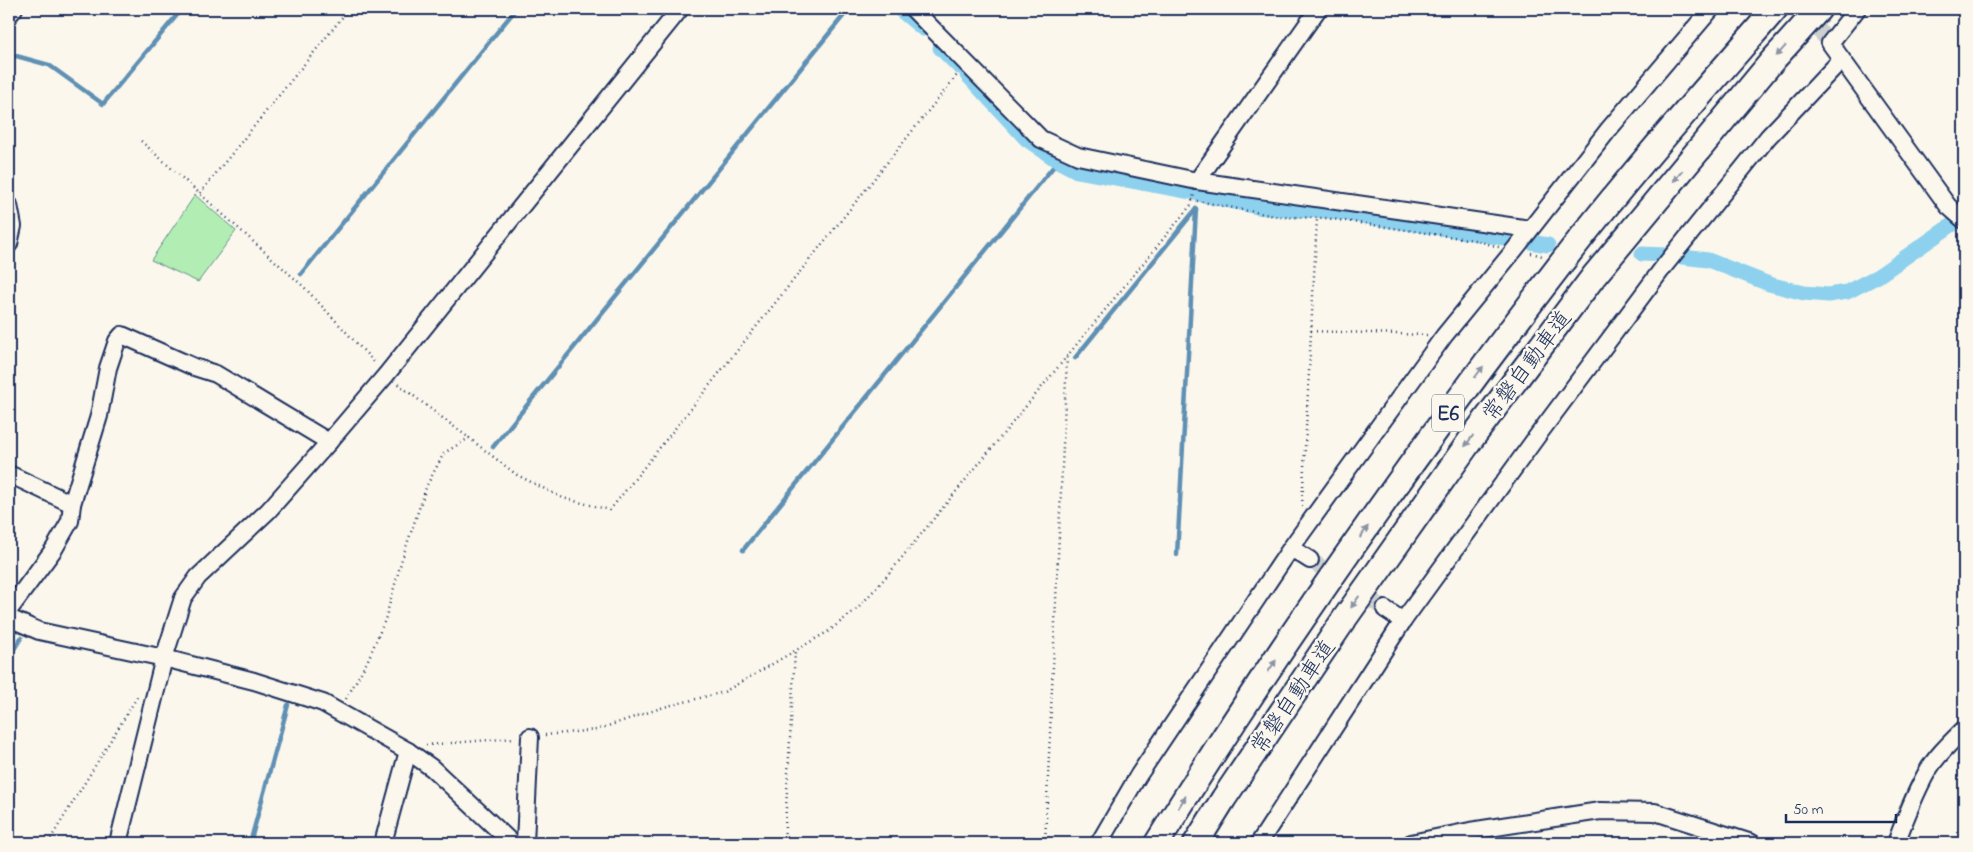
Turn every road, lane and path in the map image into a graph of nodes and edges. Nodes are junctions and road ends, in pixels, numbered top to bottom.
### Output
1 (14, 9) edge
2 (349, 9) edge
3 (680, 9) edge
4 (913, 9) edge
5 (1318, 9) edge
6 (1711, 9) edge
7 (1775, 9) edge
8 (1857, 9) edge
9 (1816, 12) edge
10 (9, 15) edge
11 (1841, 60) junction
12 (967, 63) junction
13 (141, 141) dead end
14 (1197, 181) junction
15 (200, 193) junction
16 (1192, 200) junction
17 (9, 205) edge
18 (1317, 218) junction
19 (1964, 220) edge
20 (1530, 230) junction
21 (9, 244) edge
22 (1515, 249) junction
23 (1311, 331) junction
24 (1444, 336) junction
25 (1067, 356) junction
26 (386, 374) junction
27 (470, 438) junction
28 (329, 442) junction
29 (9, 474) edge
30 (72, 504) junction
31 (1301, 533) junction
32 (1291, 548) junction
33 (1310, 560) tunnel mouth
34 (1385, 609) tunnel mouth
35 (9, 610) edge
36 (9, 618) edge
37 (1403, 620) junction
38 (795, 652) junction
39 (164, 658) junction
40 (144, 687) dead end
41 (340, 711) junction
42 (1964, 728) edge
43 (530, 737) junction
44 (408, 751) junction
45 (48, 843) edge
46 (118, 843) edge
47 (383, 843) edge
48 (512, 843) edge
49 (524, 843) edge
50 (784, 843) edge
51 (1045, 843) edge
52 (1099, 843) edge
53 (1157, 843) edge
54 (1196, 843) edge
55 (1259, 843) edge
56 (1411, 843) edge
57 (1752, 843) edge
58 (1896, 843) edge

1 - 10 street
2 - 15 path
3 - 26 street
4 - 12 street
5 - 14 street
6 - 20 street
53 -> 7 highway, 常磐自動車道 / E6
8 - 11 street
9 -> 54 highway, 常磐自動車道 / E6
11 - 19 street
11 - 37 street
12 - 14 street
12 - 27 path
13 - 15 path
14 - 16 path
14 - 20 street
15 - 26 path
16 - 18 path
16 - 25 path
17 - 21 street
18 - 22 path
18 - 23 path
20 - 22 street
22 - 24 street
23 - 24 path
23 - 31 path
24 - 31 street
25 - 38 path
25 - 51 path
26 - 27 path
26 - 28 street
27 - 41 path
28 - 30 street
28 - 39 street
29 - 30 street
30 - 35 street
31 - 32 street
32 - 33 street
32 - 52 street
34 - 37 street
36 - 39 street
37 - 55 street
38 - 43 path
38 - 50 path
39 - 41 street
39 - 46 street
40 - 45 path
41 - 44 street
42 - 58 street
43 - 44 path
43 - 49 street
44 - 47 street
44 - 48 street
56 - 57 street

